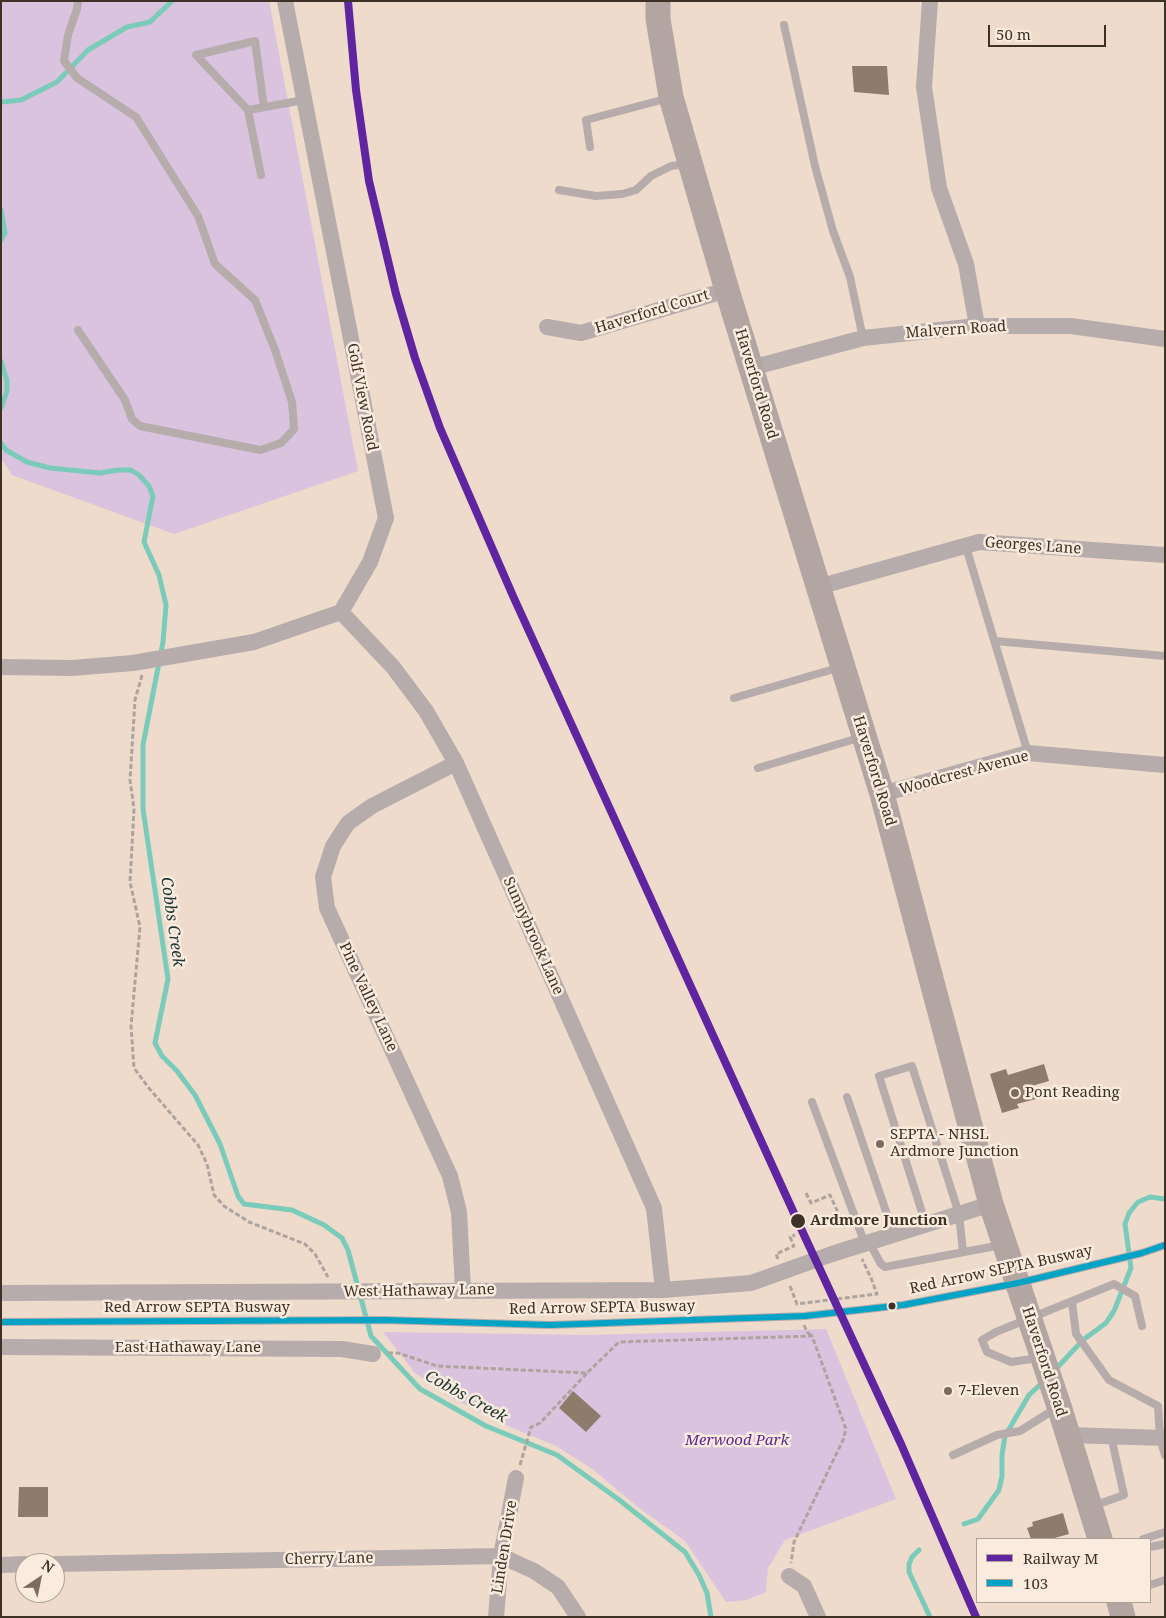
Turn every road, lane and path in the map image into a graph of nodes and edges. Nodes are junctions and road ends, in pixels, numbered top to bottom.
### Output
1 (78, 1) edge
2 (285, 1) edge
3 (658, 1) edge
4 (930, 1) edge
5 (784, 25) dead end
6 (671, 97) junction
7 (304, 100) junction
8 (264, 108) junction
9 (248, 110) junction
10 (590, 147) dead end
11 (690, 164) junction
12 (260, 175) dead end
13 (559, 190) dead end
14 (727, 290) junction
15 (977, 326) junction
16 (547, 327) dead end
17 (78, 330) dead end
18 (863, 338) junction
19 (1165, 339) edge
20 (751, 368) junction
21 (966, 547) junction
22 (1165, 555) edge
23 (818, 587) junction
24 (341, 612) junction
25 (995, 641) junction
26 (1165, 656) edge
27 (150, 660) junction
28 (1, 667) edge
29 (843, 667) junction
30 (734, 698) dead end
31 (864, 736) junction
32 (1028, 753) junction
33 (456, 763) junction
34 (1165, 765) edge
35 (758, 768) dead end
36 (882, 794) junction
37 (848, 1097) dead end
38 (812, 1102) dead end
39 (806, 1193) dead end
40 (991, 1204) junction
41 (959, 1214) junction
42 (926, 1225) junction
43 (795, 1235) dead end
44 (849, 1235) dead end
45 (894, 1235) junction
46 (1005, 1244) junction
47 (1165, 1245) edge
48 (865, 1247) junction
49 (963, 1252) junction
50 (778, 1259) dead end
51 (1018, 1284) junction
52 (790, 1286) dead end
53 (463, 1290) junction
54 (663, 1290) junction
55 (350, 1292) junction
56 (1, 1293) edge
57 (1072, 1302) junction
58 (1030, 1319) junction
59 (1, 1322) edge
60 (1142, 1326) dead end
61 (1, 1347) edge
62 (398, 1352) dead end
63 (374, 1354) dead end
64 (587, 1373) junction
65 (1050, 1379) junction
66 (1162, 1405) edge
67 (1067, 1435) junction
68 (1111, 1436) junction
69 (1162, 1438) edge
70 (953, 1455) dead end
71 (1165, 1455) edge
72 (522, 1460) dead end
73 (516, 1478) dead end
74 (1090, 1507) junction
75 (1165, 1532) edge
76 (1100, 1538) edge
77 (1146, 1538) edge
78 (1165, 1544) edge
79 (1151, 1547) edge
80 (501, 1556) junction
81 (15, 1564) edge
82 (65, 1564) edge
83 (1, 1565) edge
84 (789, 1576) joint
85 (1165, 1580) edge
86 (1151, 1585) edge
87 (1119, 1603) edge
88 (496, 1617) edge
89 (578, 1617) edge
90 (818, 1617) edge
91 (1123, 1617) edge

1 - 17 lane
2 - 7 street, Golf View Road
3 - 6 main road, Haverford Road
4 - 15 street
5 - 18 lane
6 - 10 lane
6 - 11 main road, Haverford Road
7 - 8 lane
7 - 24 street, Golf View Road
8 - 9 lane
8 - 9 lane
9 - 12 lane
11 - 13 lane
11 - 14 main road, Haverford Road
14 - 16 street, Haverford Court
14 - 20 main road, Haverford Road
15 - 18 street, Malvern Road
15 - 19 street, Malvern Road
18 - 20 street, Malvern Road
20 - 23 main road, Haverford Road
21 - 22 street, Georges Lane
21 - 23 street, Georges Lane
21 - 25 lane
23 - 29 main road, Haverford Road
24 - 27 street
24 - 33 street, Sunnybrook Lane
25 - 26 lane
25 - 32 lane
27 - 28 street
27 - 55 path
29 - 30 lane
29 - 31 main road, Haverford Road
31 - 35 lane
31 - 36 main road, Haverford Road
32 - 34 street, Woodcrest Avenue
32 - 36 street, Woodcrest Avenue
33 - 53 street, Pine Valley Lane
33 - 54 street, Sunnybrook Lane
36 - 40 main road, Haverford Road
37 - 45 lane
38 - 48 lane
39 - 44 path
40 - 41 street, West Hathaway Lane
40 - 46 main road, Haverford Road
41 - 42 street, West Hathaway Lane
41 - 42 lane
41 - 49 lane
42 - 45 street, West Hathaway Lane
43 - 50 path
45 - 48 street, West Hathaway Lane
46 - 49 lane
46 - 51 main road, Haverford Road
47 - 51 lane, Red Arrow SEPTA Busway
48 - 49 lane
48 - 52 path
48 - 54 street, West Hathaway Lane
51 - 58 main road, Haverford Road
51 - 59 lane, Red Arrow SEPTA Busway
53 - 54 street, West Hathaway Lane
53 - 55 street, West Hathaway Lane
55 - 56 street, West Hathaway Lane
57 - 58 lane
57 - 60 lane
57 - 66 lane
58 - 65 main road, Haverford Road
58 - 65 lane
61 - 63 street, East Hathaway Lane
62 - 64 path
64 - 72 path
64 - 84 path
65 - 67 main road, Haverford Road
65 - 70 lane
66 - 69 lane
67 - 68 street
67 - 74 main road, Haverford Road
68 - 69 street
68 - 74 lane
69 - 71 lane
73 - 80 street, Linden Drive
74 - 76 main road, Haverford Road
75 - 77 lane
78 - 79 lane
80 - 82 street, Cherry Lane
80 - 88 street, Linden Drive
80 - 89 street, Cherry Lane
81 - 83 street
84 - 90 street
85 - 86 lane
87 - 91 main road

